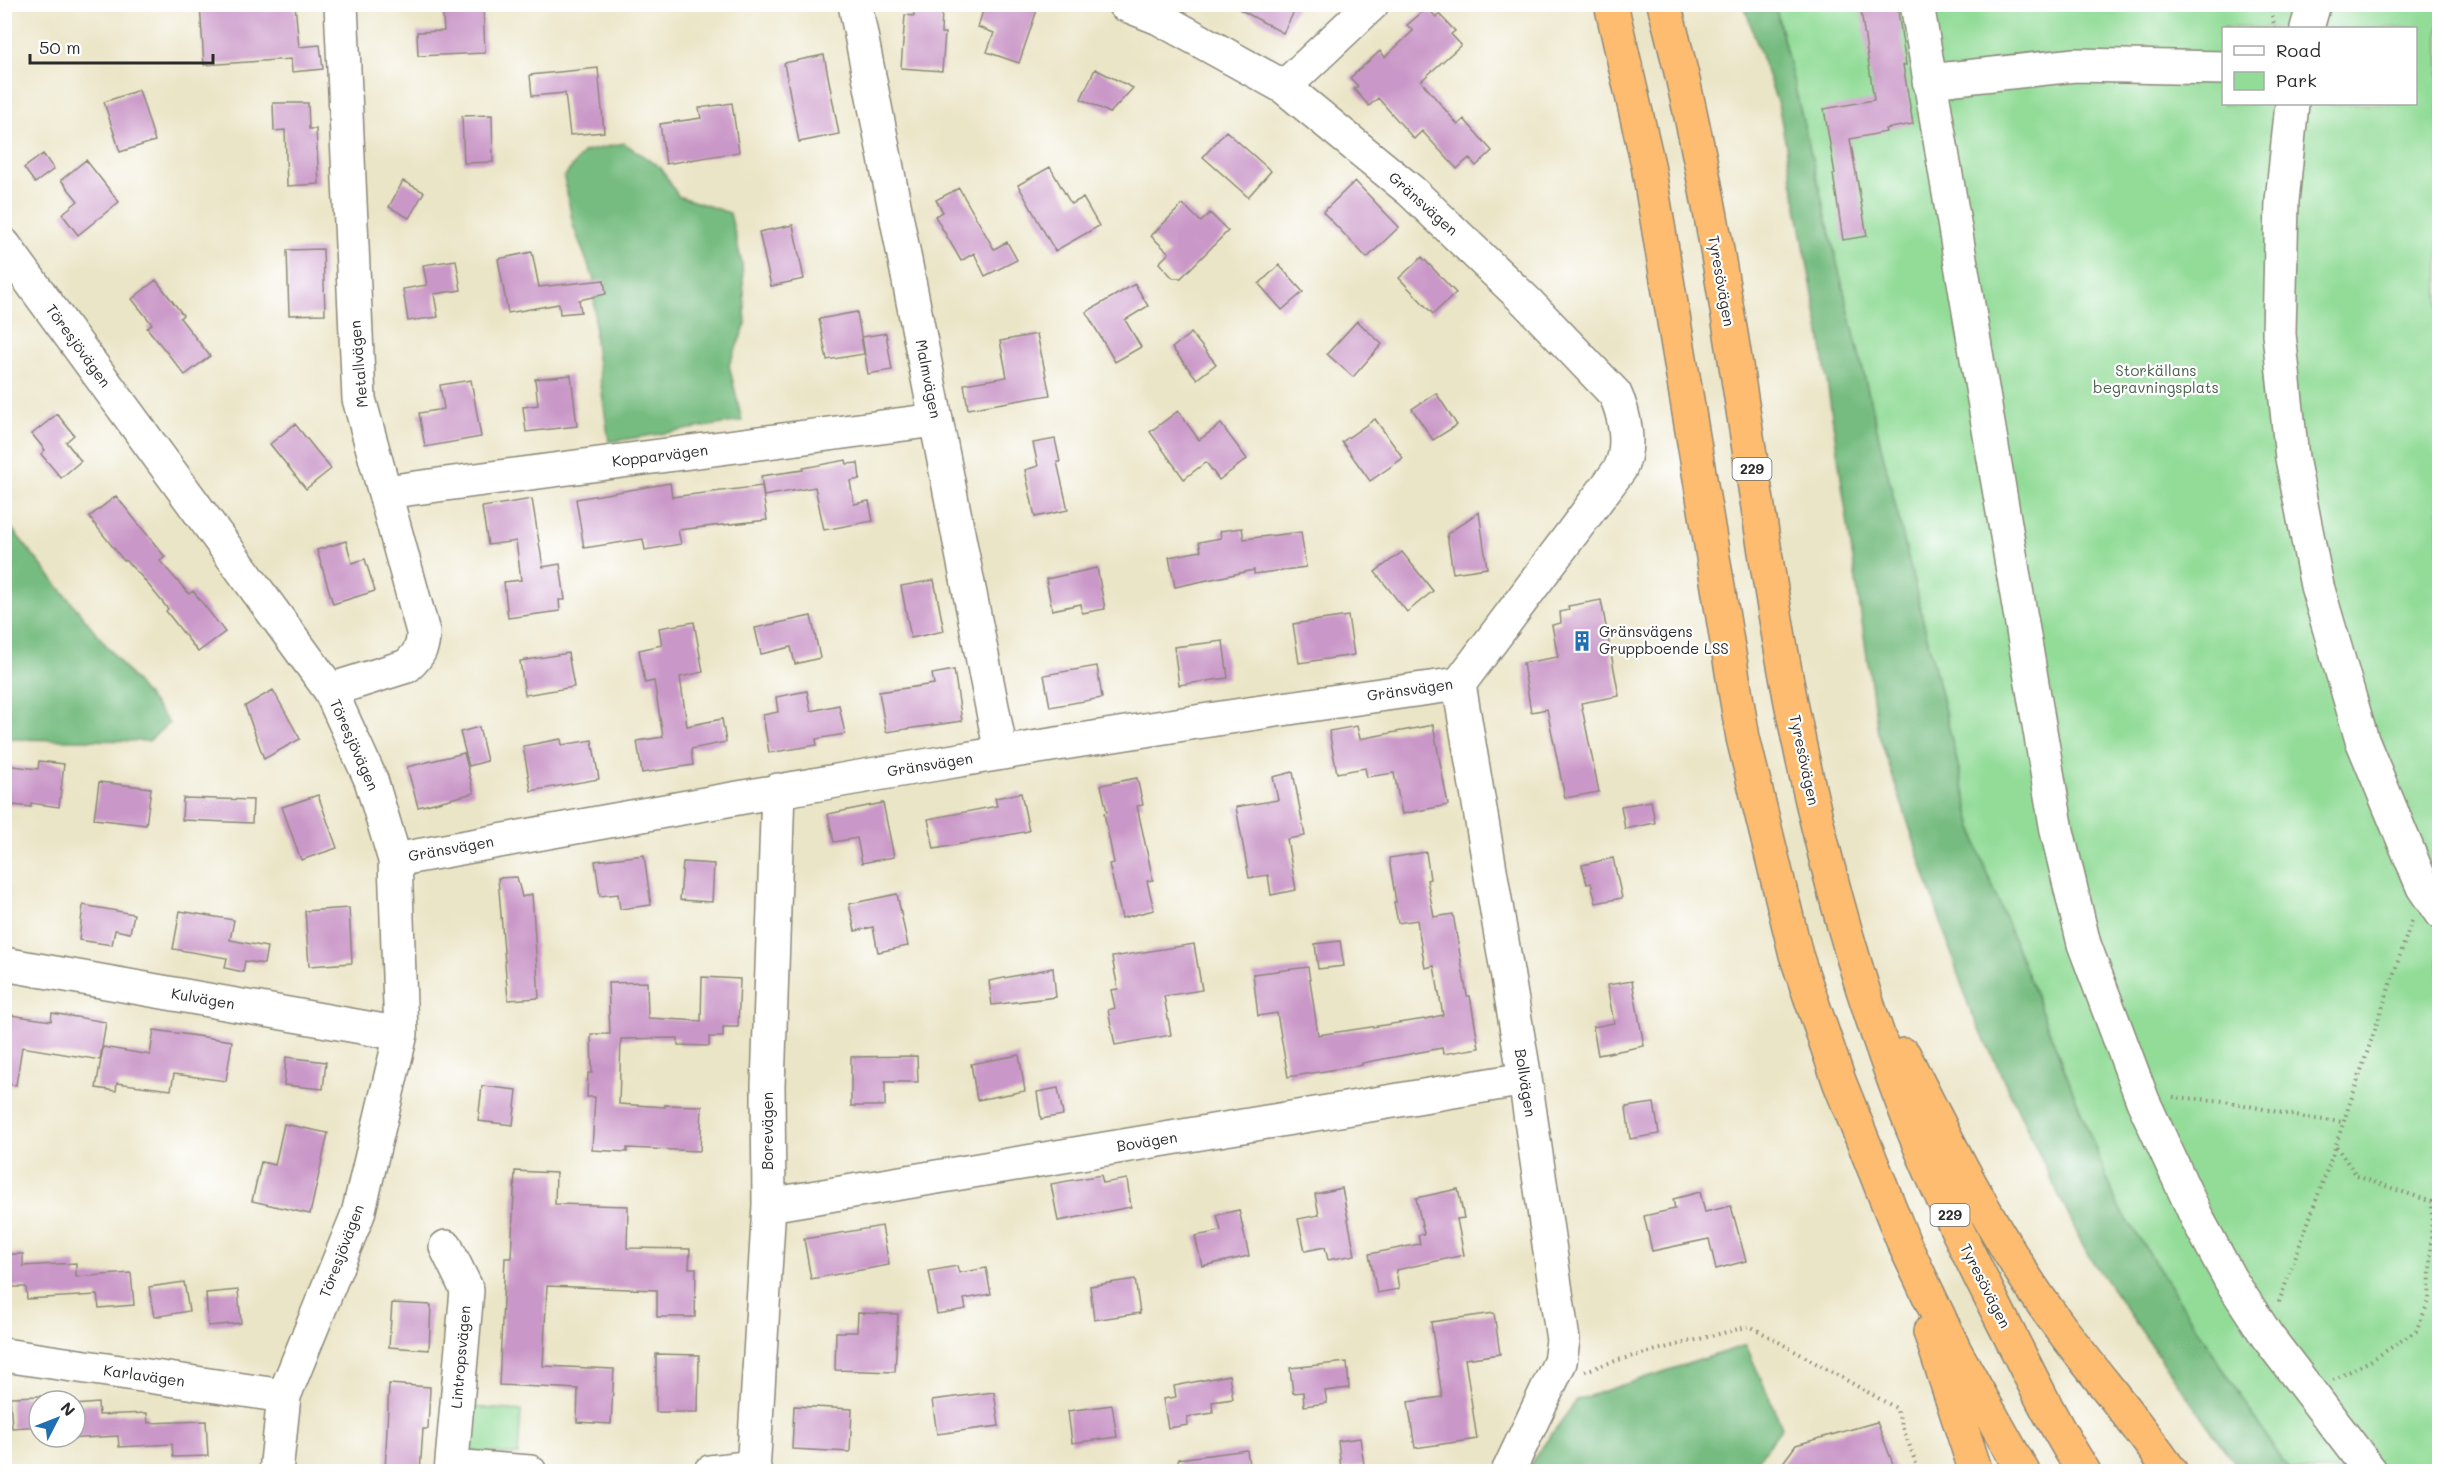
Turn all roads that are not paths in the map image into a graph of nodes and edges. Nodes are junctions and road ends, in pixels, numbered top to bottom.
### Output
1 (341, 4) edge
2 (855, 4) edge
3 (1124, 4) edge
4 (1372, 4) edge
5 (1611, 4) edge
6 (1664, 4) edge
7 (1917, 4) edge
8 (2313, 4) edge
9 (2307, 27) edge
10 (2222, 68) edge
11 (1929, 81) junction
12 (1284, 87) junction
13 (2292, 105) edge
14 (4, 245) edge
15 (935, 420) junction
16 (385, 492) junction
17 (1459, 684) junction
18 (330, 690) junction
19 (1001, 753) junction
20 (778, 790) junction
21 (395, 860) junction
22 (2431, 899) edge
23 (1849, 943) junction
24 (4, 964) edge
25 (401, 1034) junction
26 (1525, 1079) junction
27 (769, 1204) junction
28 (1903, 1241) junction
29 (446, 1247) dead end
30 (4, 1355) edge
31 (284, 1396) junction
32 (452, 1469) edge
33 (754, 1469) edge
34 (276, 1472) edge
35 (530, 1472) edge
36 (710, 1472) edge
37 (1508, 1472) edge
38 (1976, 1472) edge
39 (2023, 1472) edge
40 (2084, 1472) edge
41 (2171, 1472) edge
42 (2371, 1472) edge

1 - 16 street, Metallvägen
2 - 15 street, Malmvägen
3 - 12 street, Gränsvägen
4 - 12 street
5 - 28 highway
6 - 23 highway, Tyresövägen / 229
7 - 11 street
8 - 9 street
10 - 11 street
11 - 42 street
12 - 17 street, Gränsvägen
13 - 22 street
14 - 18 street, Töresjövägen
15 - 16 street, Kopparvägen
15 - 19 street, Malmvägen
16 - 18 street, Metallvägen
17 - 19 street, Gränsvägen
17 - 26 street, Bollvägen
18 - 21 street, Töresjövägen
19 - 20 street, Gränsvägen
20 - 21 street, Gränsvägen
20 - 27 street, Borevägen
21 - 25 street, Töresjövägen
23 - 40 highway, Tyresövägen / 229
23 - 41 highway
24 - 25 street, Kulvägen
25 - 31 street, Töresjövägen
26 - 27 street, Bovägen
26 - 37 street, Bollvägen
27 - 33 street, Borevägen
28 - 38 highway
28 - 39 highway
29 - 32 street, Lintropsvägen
30 - 31 street, Karlavägen
31 - 34 street, Töresjövägen
32 - 35 street
33 - 36 street

